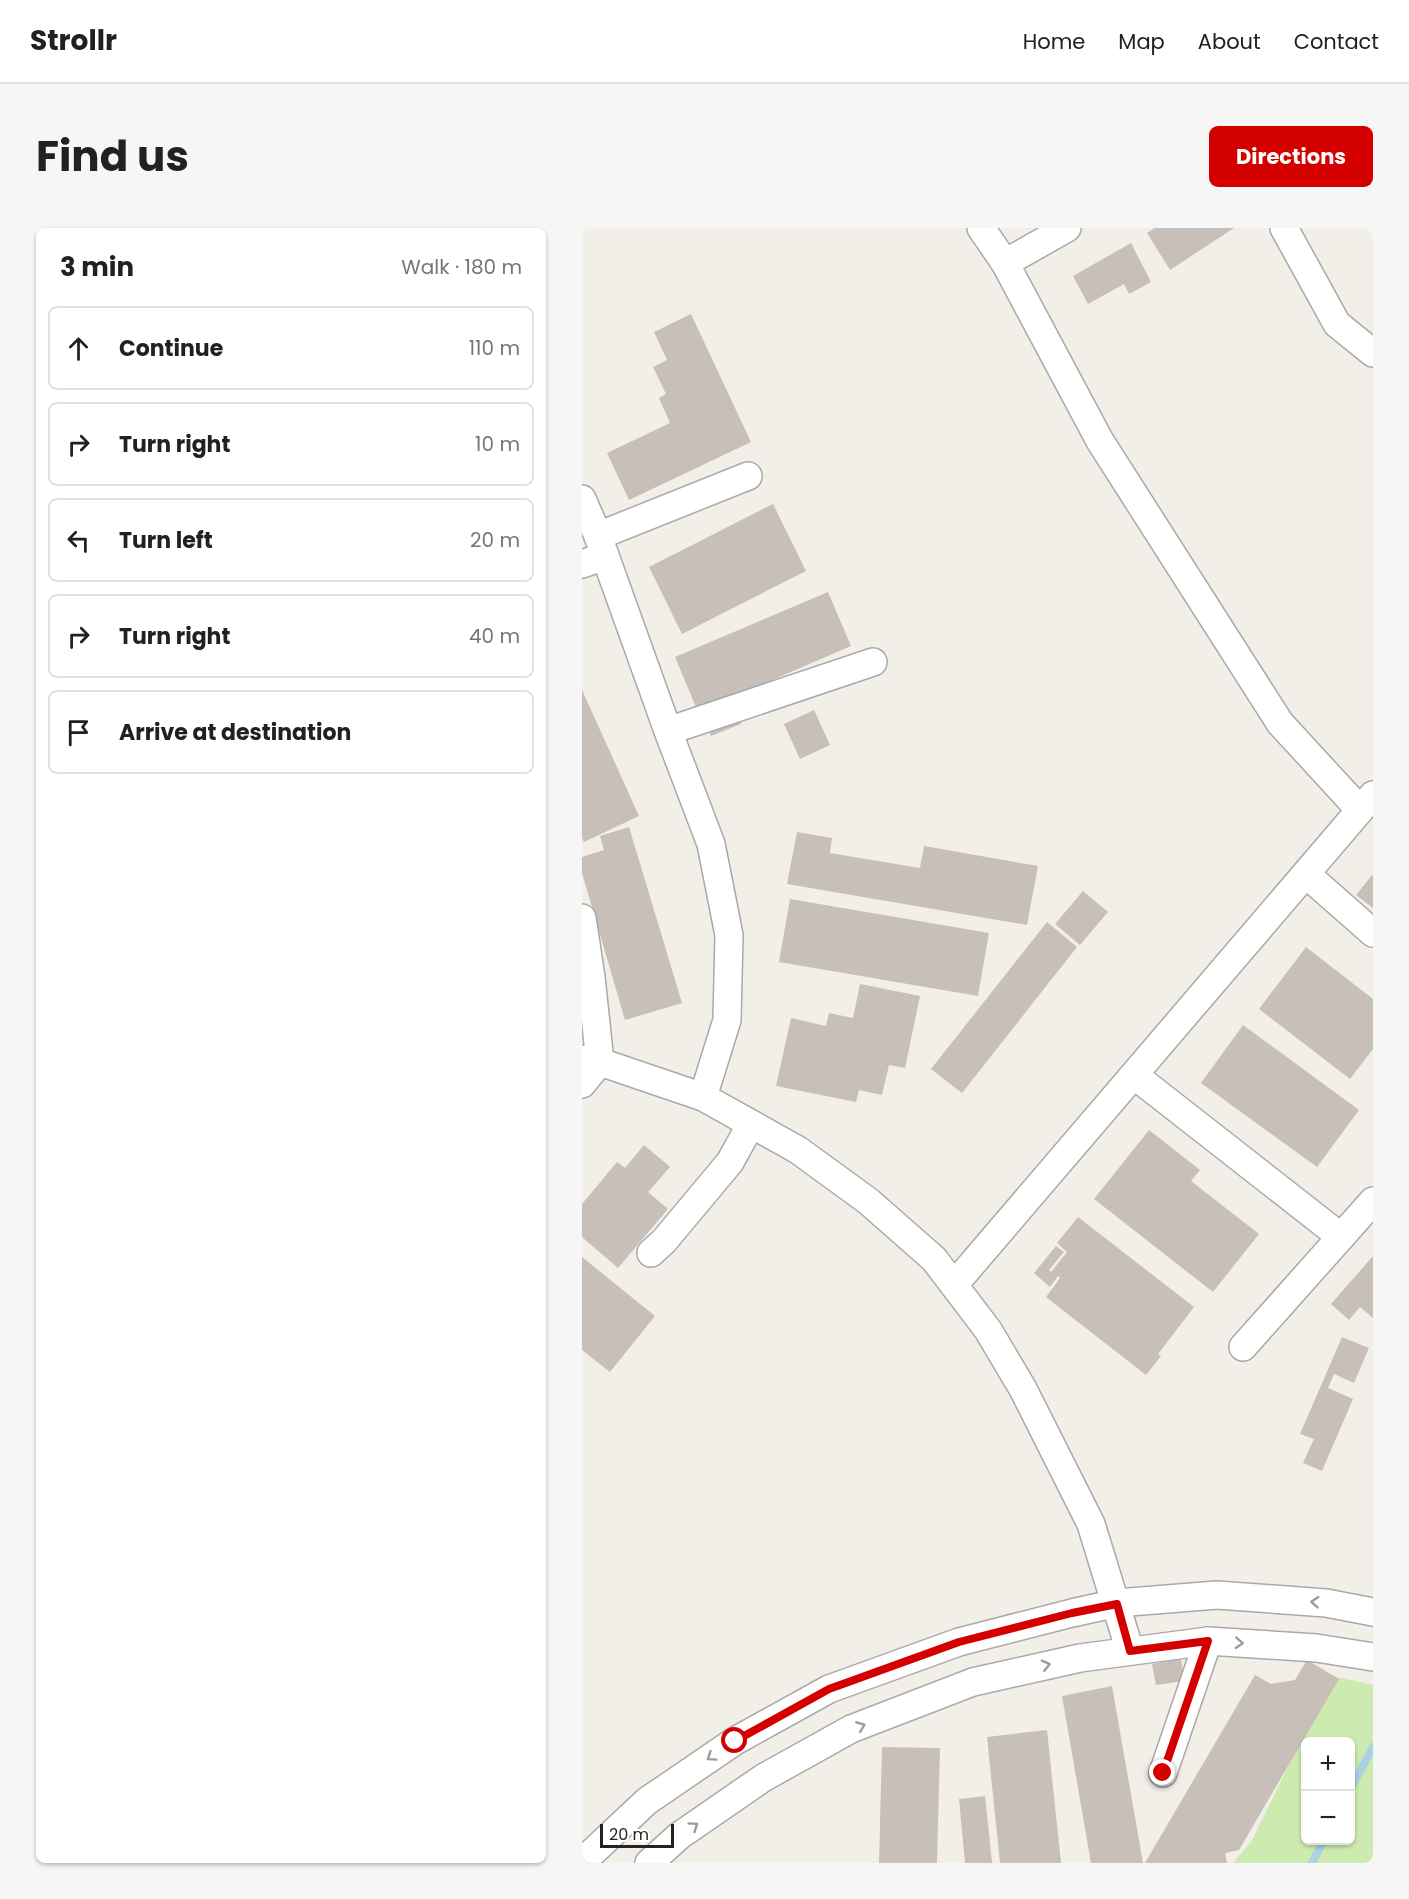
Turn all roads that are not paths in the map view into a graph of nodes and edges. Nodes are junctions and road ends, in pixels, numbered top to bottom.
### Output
1 (981, 228) edge
2 (1067, 228) edge
3 (1284, 228) edge
4 (1005, 263) junction
5 (1373, 353) edge
6 (748, 476) dead end
7 (582, 499) edge
8 (595, 552) edge
9 (873, 662) dead end
10 (668, 731) junction
11 (1366, 803) edge
12 (1306, 874) junction
13 (582, 918) edge
14 (1373, 933) edge
15 (591, 1061) edge
16 (1134, 1075) junction
17 (582, 1084) edge
18 (703, 1097) junction
19 (751, 1124) junction
20 (1373, 1201) edge
21 (1341, 1237) junction
22 (651, 1253) dead end
23 (954, 1285) junction
24 (1243, 1347) dead end
25 (1117, 1604) junction
26 (1373, 1612) edge
27 (1208, 1641) junction
28 (1130, 1651) junction
29 (1373, 1657) edge
30 (1163, 1773) dead end
31 (582, 1862) edge
32 (649, 1863) edge

1 - 4 street
2 - 4 street
3 - 5 street
4 - 11 street
6 - 8 street
7 - 8 street
8 - 10 street
9 - 10 street
10 - 18 street
11 - 12 street
12 - 14 street
12 - 16 street
13 - 15 street
15 - 17 street
15 - 18 street
16 - 21 street
16 - 23 street
18 - 19 street
19 - 22 street
19 - 23 street
20 - 21 street
21 - 24 street
23 - 25 street
26 -> 25 street
25 - 28 street
25 -> 31 street
27 - 28 street
27 -> 29 street
27 - 30 street
32 -> 28 street

